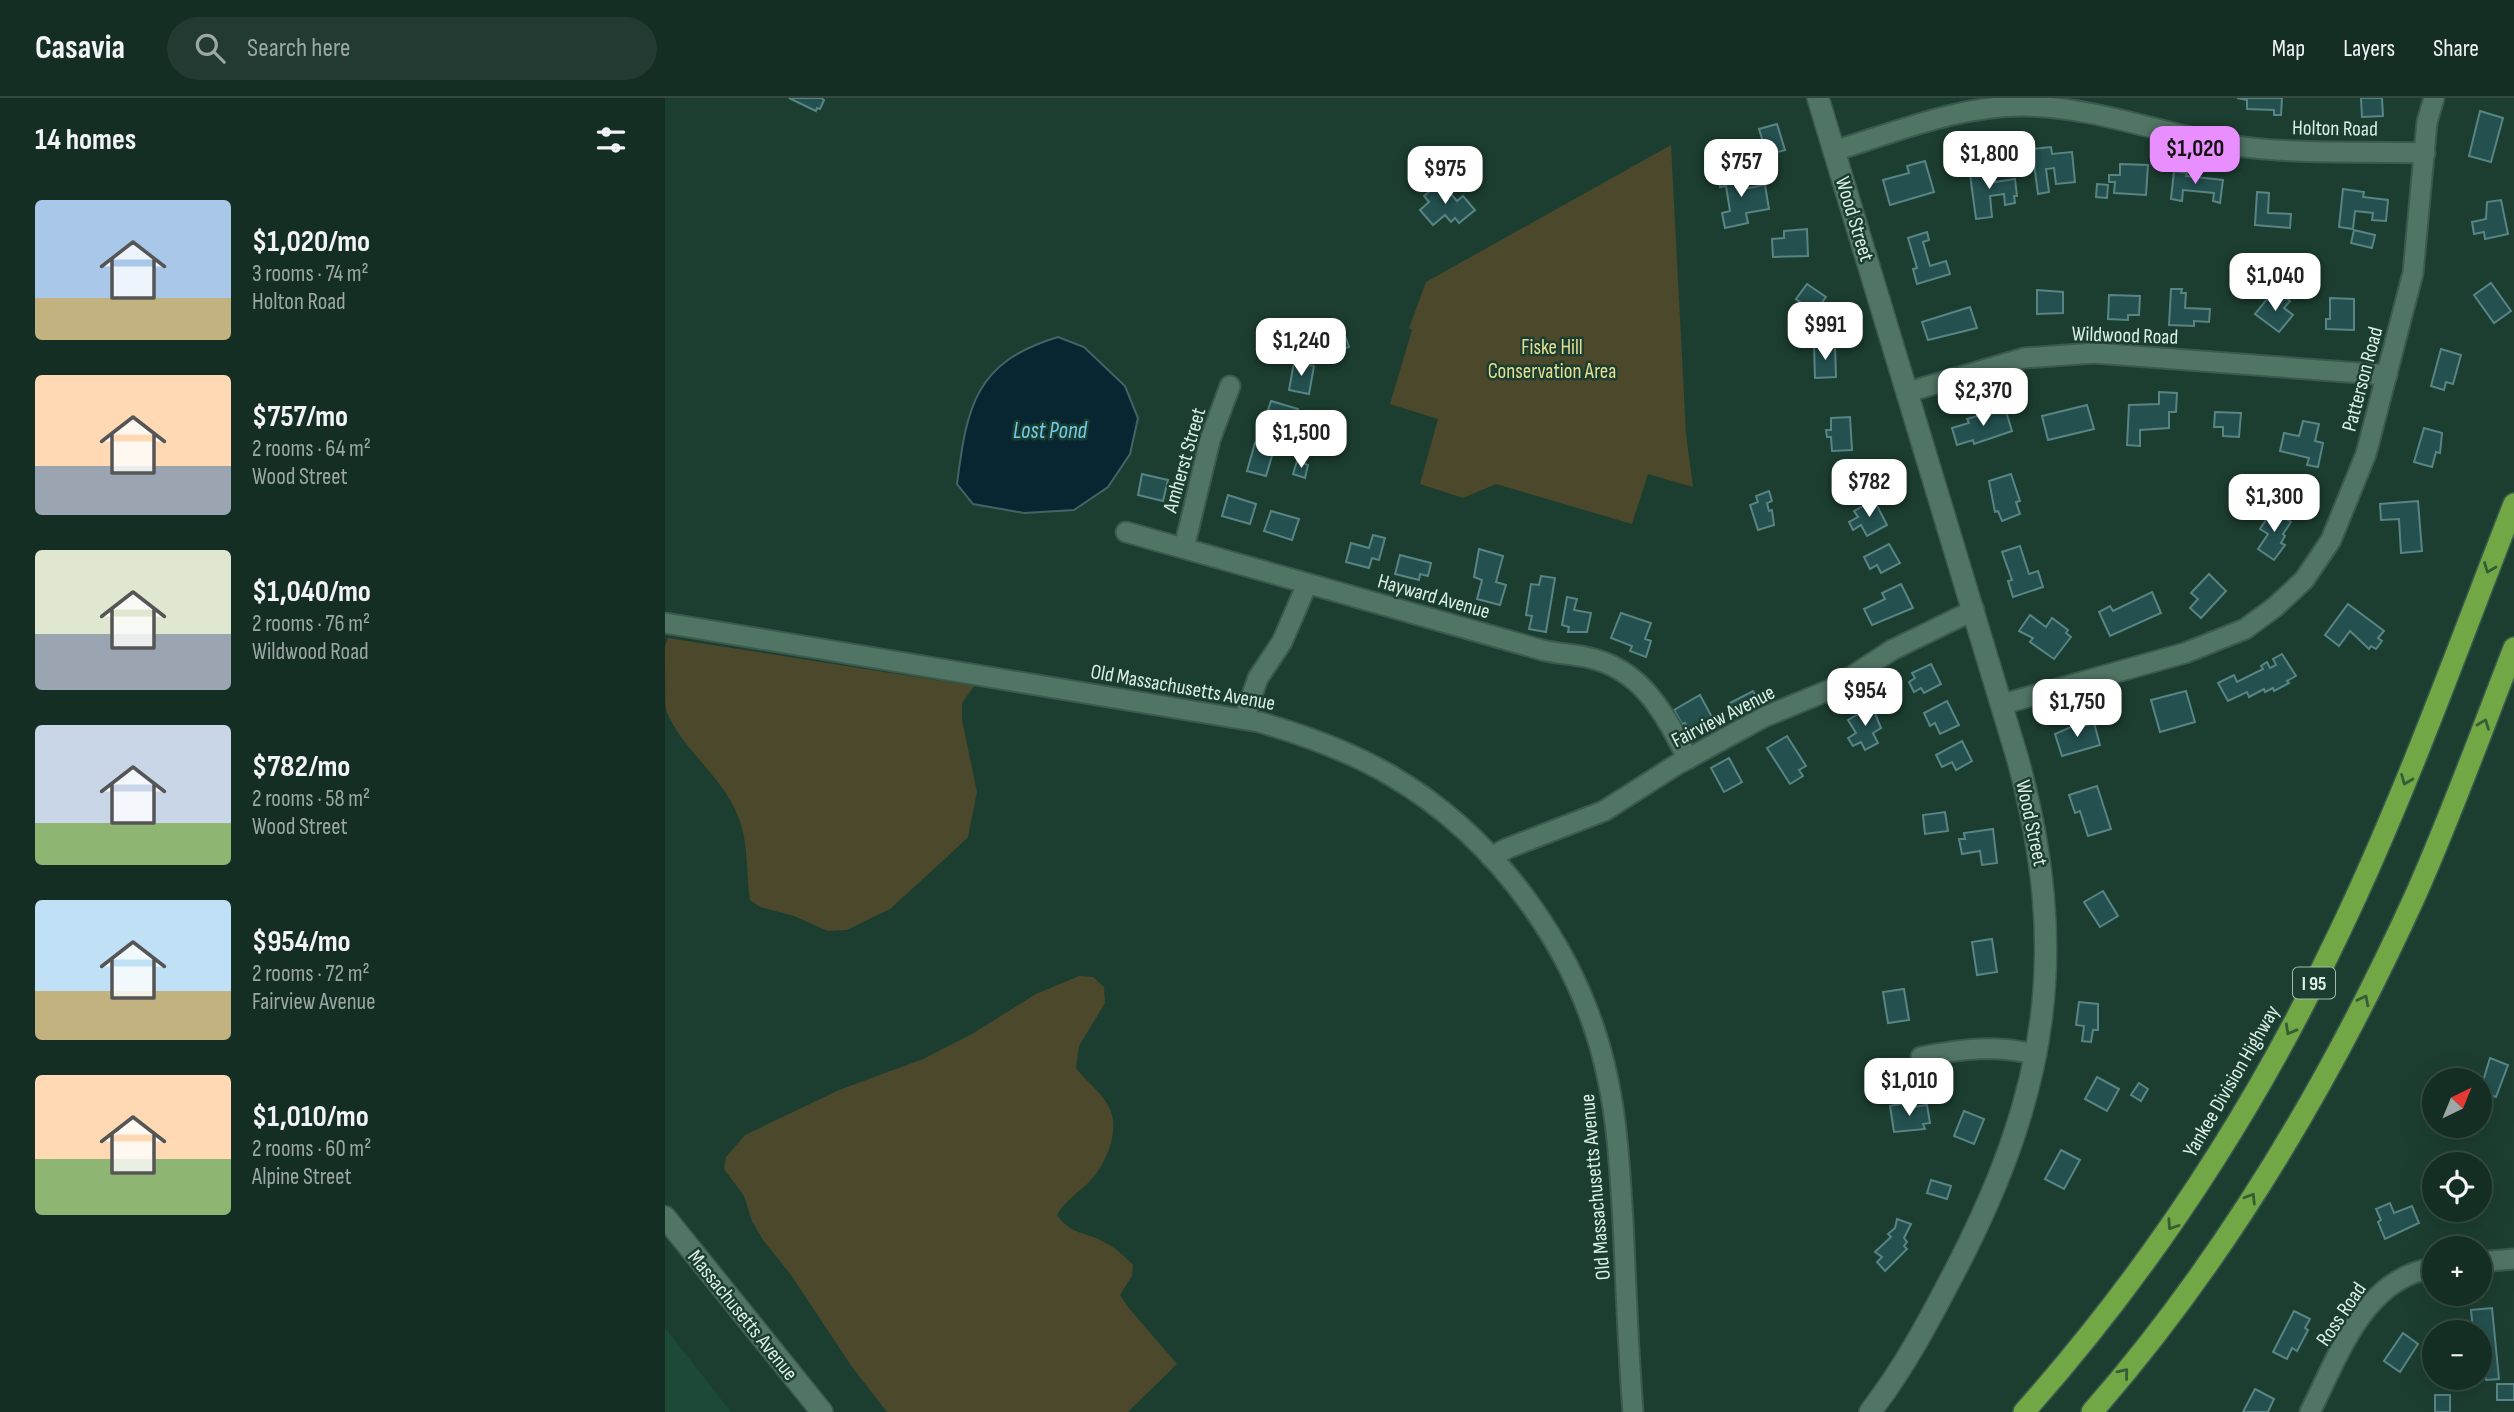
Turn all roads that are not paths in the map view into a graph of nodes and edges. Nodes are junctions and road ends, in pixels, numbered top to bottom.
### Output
1 (1818, 98) edge
2 (2434, 98) edge
3 (1835, 151) junction
4 (2425, 153) junction
5 (2387, 375) junction
6 (1230, 386) dead end
7 (1908, 392) junction
8 (2514, 505) edge
9 (1126, 532) dead end
10 (1184, 548) junction
11 (1307, 584) junction
12 (1974, 610) junction
13 (665, 623) edge
14 (2514, 648) edge
15 (2003, 704) junction
16 (1244, 718) junction
17 (1688, 759) junction
18 (1491, 857) junction
19 (2036, 1055) junction
20 (1921, 1057) dead end
21 (665, 1217) edge
22 (2514, 1259) edge
23 (2492, 1261) edge
24 (2422, 1270) edge
25 (822, 1412) edge
26 (1633, 1412) edge
27 (1870, 1412) edge
28 (2024, 1412) edge
29 (2092, 1412) edge
30 (2310, 1412) edge

1 - 3 street, Wood Street
2 - 4 street, Patterson Road
3 - 4 street, Holton Road
3 - 7 street, Wood Street
4 - 5 street, Patterson Road
5 - 7 street, Wildwood Road
5 - 15 street, Patterson Road
6 - 10 street, Amherst Street
7 - 12 street, Wood Street
8 -> 28 highway, Yankee Division Highway / I 95
9 - 10 street, Hayward Avenue
10 - 11 street, Hayward Avenue
11 - 16 street
11 - 17 street, Hayward Avenue
12 - 15 street, Wood Street
12 - 17 street, Fairview Avenue
13 - 16 street, Old Massachusetts Avenue
29 -> 14 highway, I 95
15 - 19 street, Wood Street
16 - 18 street, Old Massachusetts Avenue
17 - 18 street, Fairview Avenue
18 - 26 street, Old Massachusetts Avenue
19 - 20 street
19 - 27 street, Wood Street
21 - 25 street, Massachusetts Avenue
22 - 23 street
24 - 30 street, Ross Road

